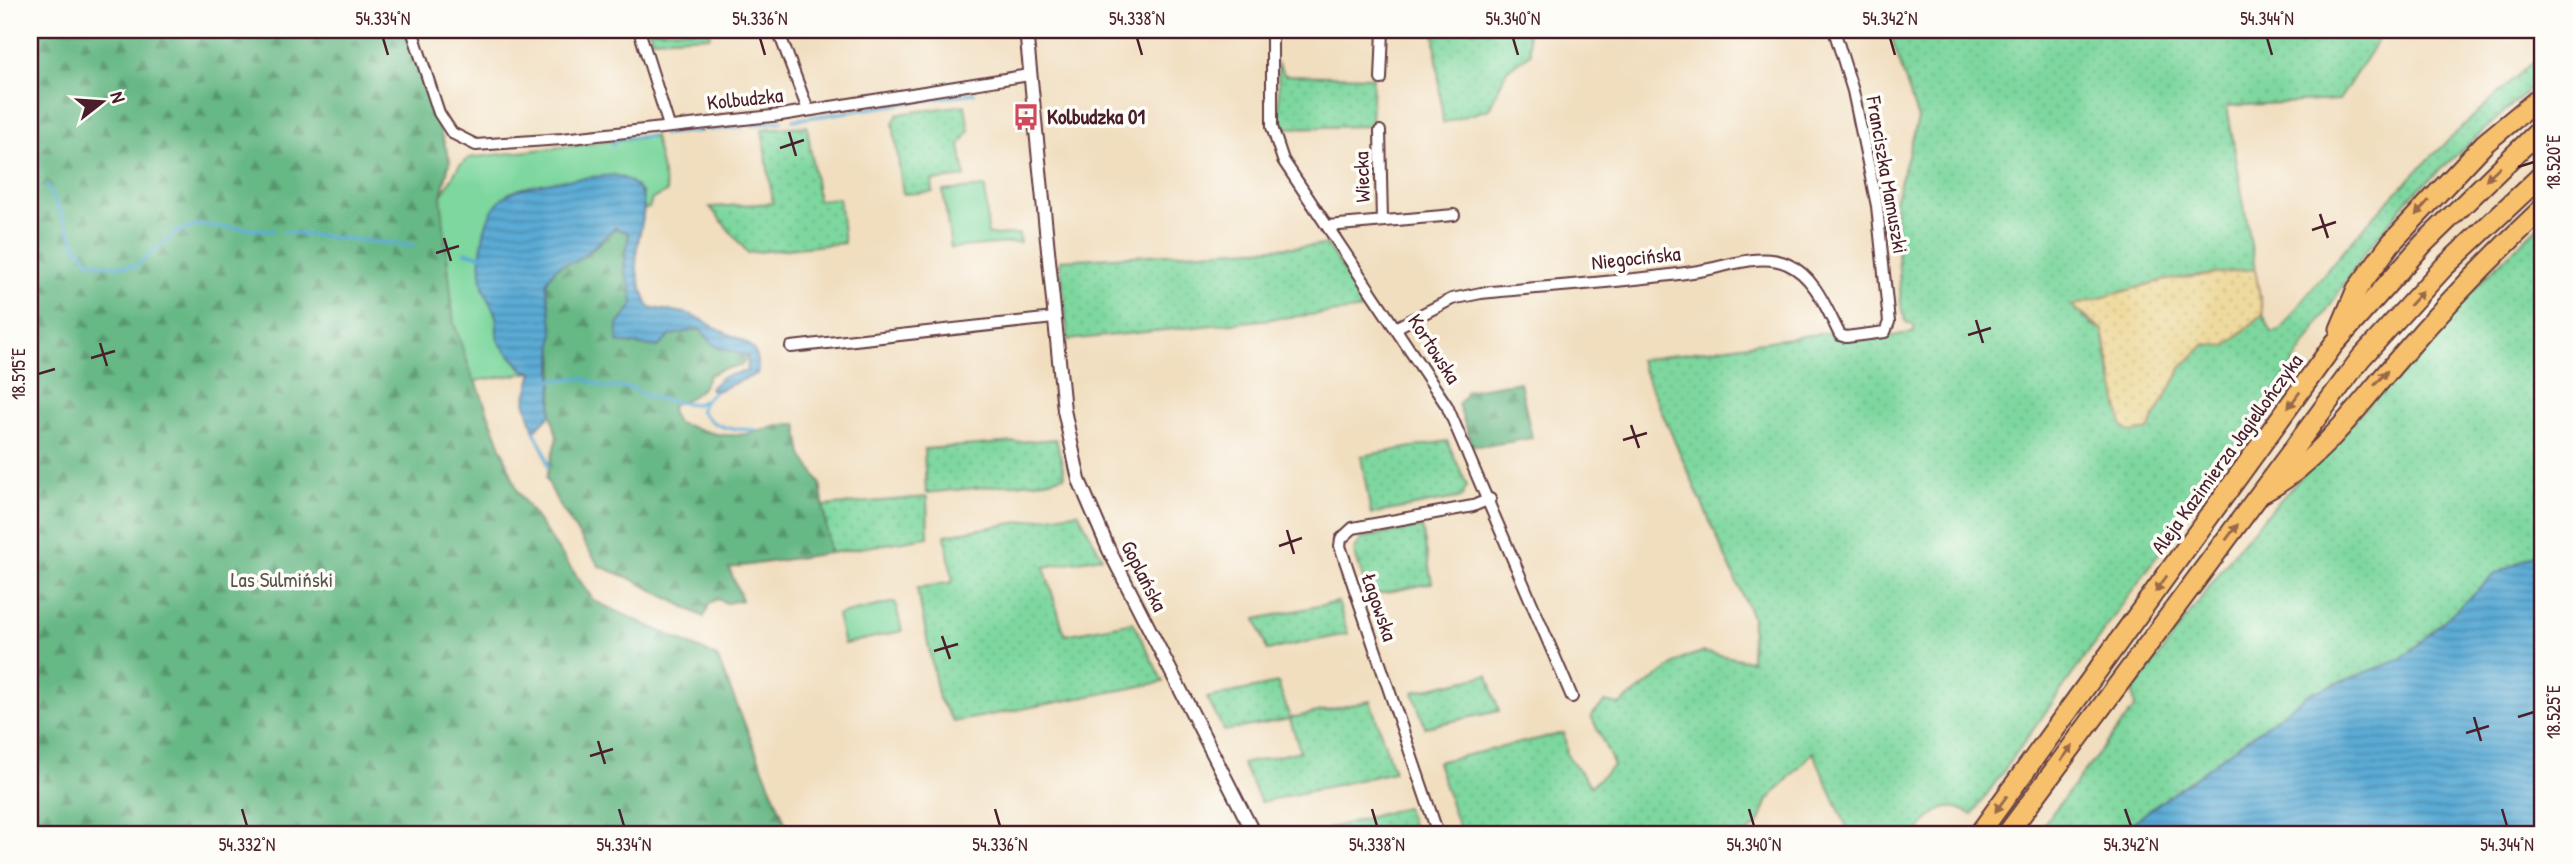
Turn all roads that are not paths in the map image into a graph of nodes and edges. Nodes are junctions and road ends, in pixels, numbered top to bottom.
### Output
1 (412, 30) edge
2 (639, 30) edge
3 (778, 30) edge
4 (1026, 30) edge
5 (1272, 30) edge
6 (1382, 30) edge
7 (1834, 30) edge
8 (1029, 75) junction
9 (1381, 79) dead end
10 (2543, 94) edge
11 (808, 110) junction
12 (669, 126) junction
13 (2543, 127) edge
14 (1380, 131) dead end
15 (2543, 174) edge
16 (2543, 208) edge
17 (1454, 215) dead end
18 (1382, 221) junction
19 (1328, 226) junction
20 (1054, 318) junction
21 (1397, 327) junction
22 (1846, 337) joint
23 (2334, 344) junction
24 (791, 347) dead end
25 (2260, 494) junction
26 (1490, 499) junction
27 (1572, 697) dead end
28 (1254, 834) edge
29 (1438, 834) edge
30 (1979, 834) edge
31 (2007, 834) edge

1 - 12 street, Kolbudzka
2 - 12 street
3 - 11 street
4 - 8 street, Goplańska
5 - 19 street, Kortowska
6 - 9 street
7 - 22 street, Franciszka Mamuszki
8 - 11 street, Kolbudzka
8 - 20 street, Goplańska
10 -> 23 highway
11 - 12 street, Kolbudzka
13 -> 23 highway, Aleja Kazimierza Jagiellończyka
14 - 18 street, Wiecka
25 -> 15 highway
25 -> 16 highway
17 - 18 street, Wiecka
18 - 19 street, Wiecka
19 - 21 street, Kortowska
20 - 24 street
20 - 28 street, Goplańska
21 - 22 street, Niegocińska
21 - 26 street, Kortowska
23 -> 30 highway, Aleja Kazimierza Jagiellończyka
31 -> 25 highway
26 - 27 street, Kortowska
26 - 29 street, Łagowska

